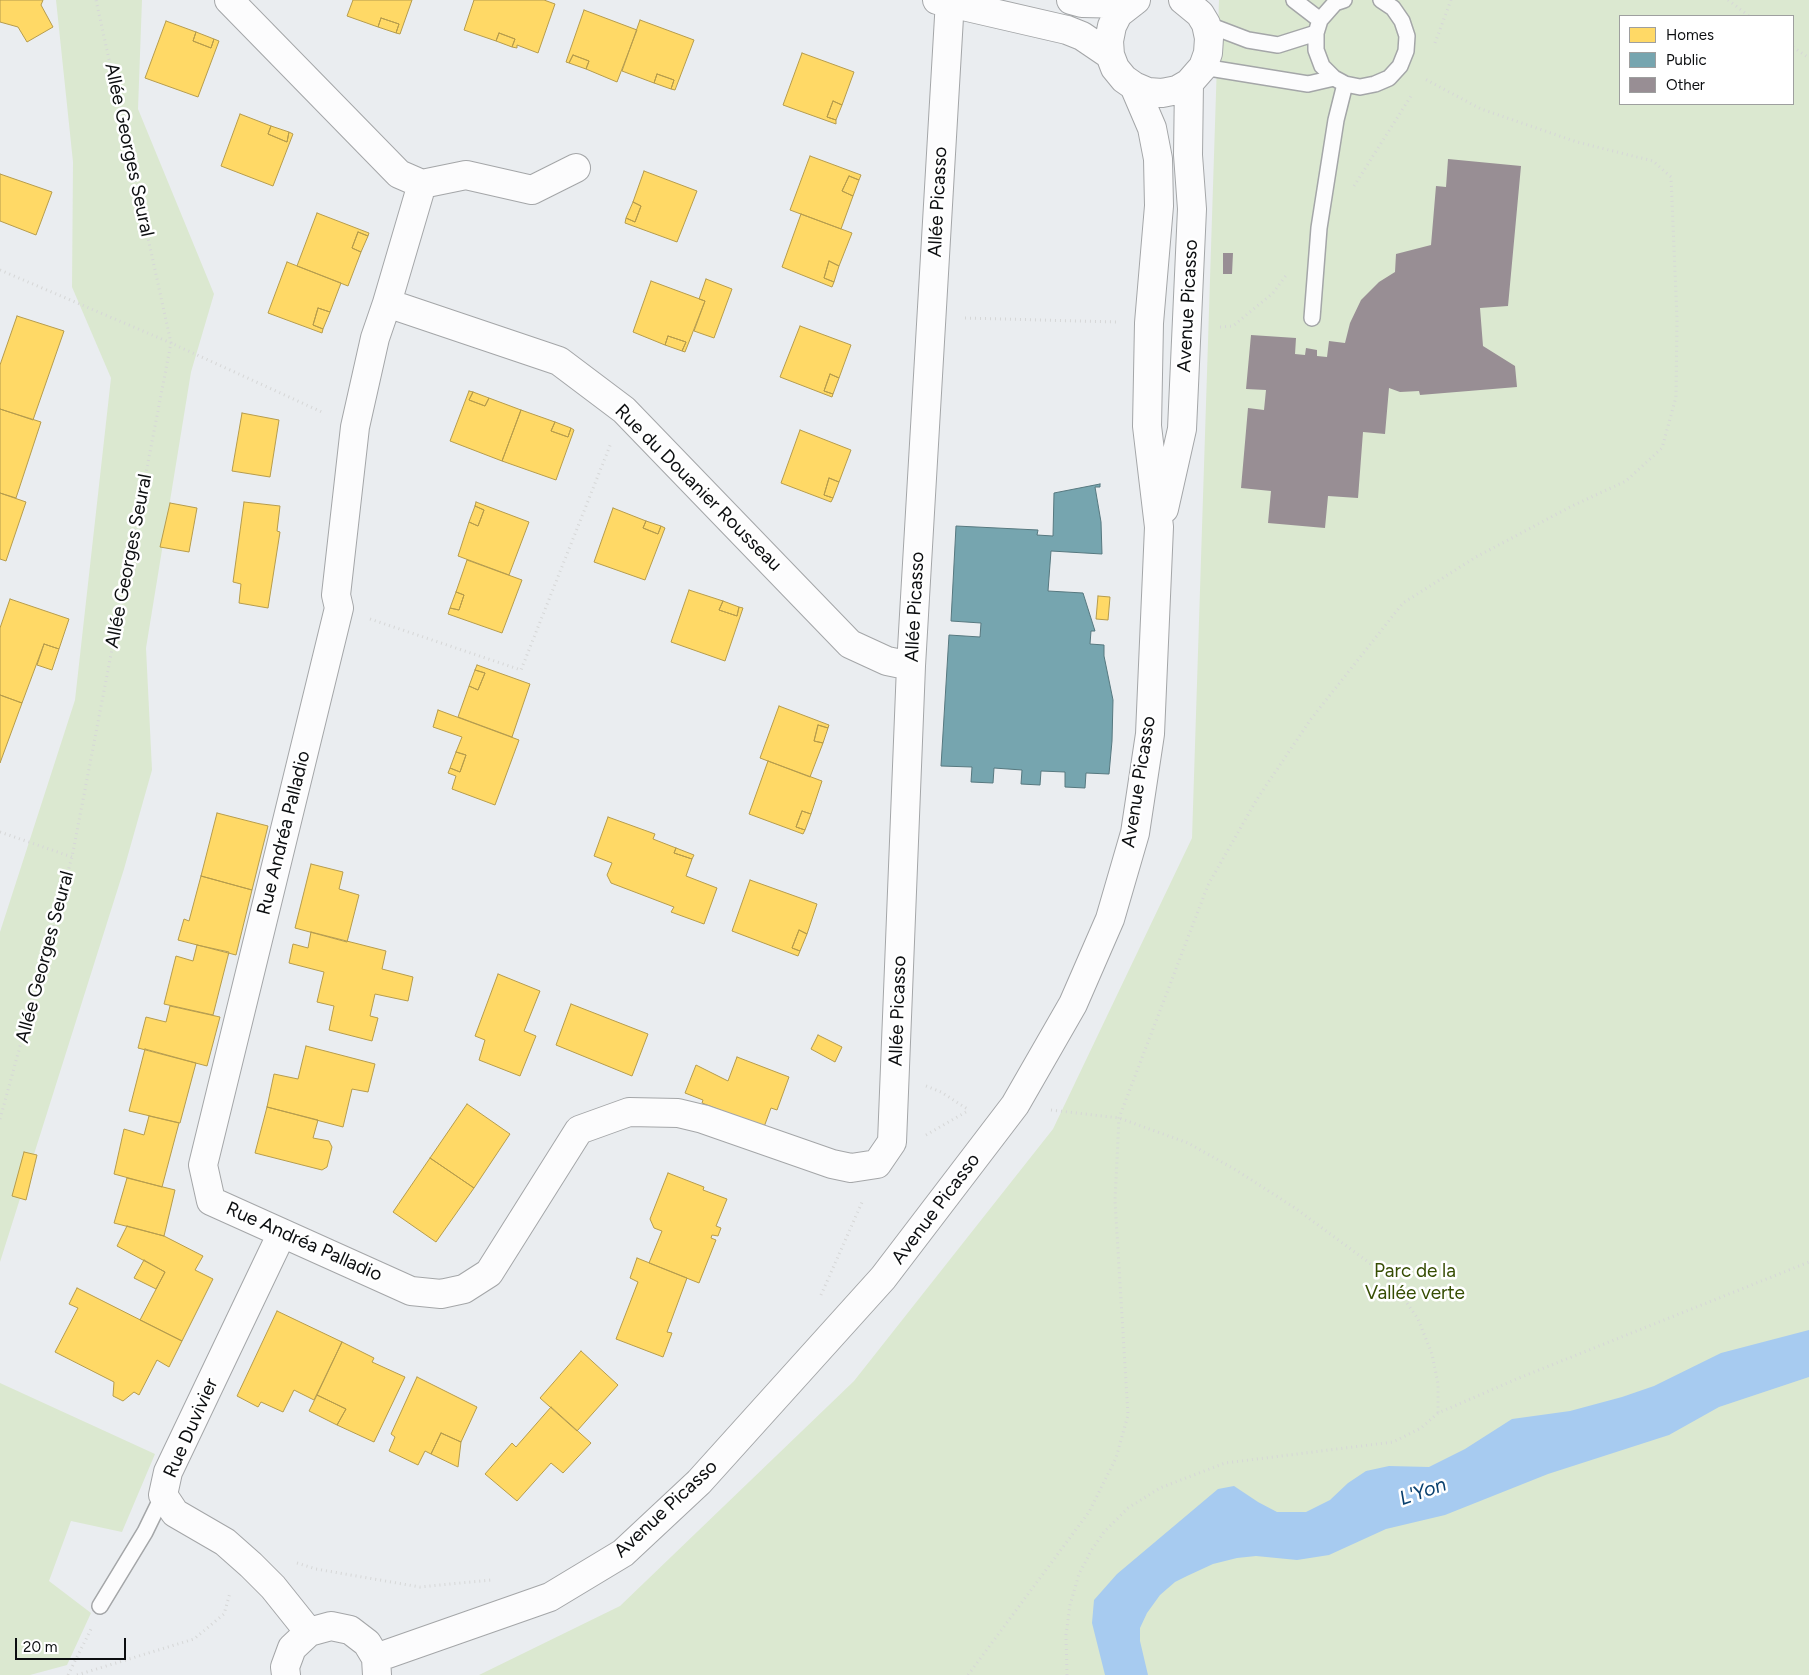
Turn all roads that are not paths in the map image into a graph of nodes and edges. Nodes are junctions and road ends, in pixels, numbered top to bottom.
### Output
1 (228, 0) edge
2 (1071, 0) edge
3 (1294, 0) edge
4 (1344, 0) edge
5 (1381, 0) edge
6 (946, 1) edge
7 (1132, 2) edge
8 (1193, 7) edge
9 (1318, 27) junction
10 (1110, 55) junction
11 (1196, 75) junction
12 (1340, 81) junction
13 (1134, 86) junction
14 (576, 168) dead end
15 (422, 184) junction
16 (388, 303) junction
17 (1312, 318) dead end
18 (1159, 528) junction
19 (911, 666) junction
20 (832, 1164) joint
21 (282, 1233) junction
22 (163, 1495) junction
23 (100, 1606) road end
24 (309, 1632) junction
25 (376, 1667) edge
26 (286, 1675) edge

1 - 15 street
2 - 7 street
3 - 9 lane
4 - 9 lane
5 - 12 lane
6 - 10 street
6 - 19 street, Allée Picasso
7 - 10 street
8 - 9 lane
8 - 11 street, Avenue Picasso
9 - 12 lane
10 - 13 street
11 - 12 lane
11 - 13 street
11 - 18 street, Avenue Picasso
12 - 17 lane
13 - 18 street, Avenue Picasso
14 - 15 street
15 - 16 street
16 - 19 street, Rue du Douanier Rousseau
16 - 21 street, Rue Andréa Palladio
18 - 25 street, Avenue Picasso
19 - 20 street, Allée Picasso
20 - 21 street, Rue Andréa Palladio
21 - 22 street, Rue Duvivier
22 - 23 lane
22 - 24 street, Rue Duvivier
24 - 25 street
24 - 26 street

